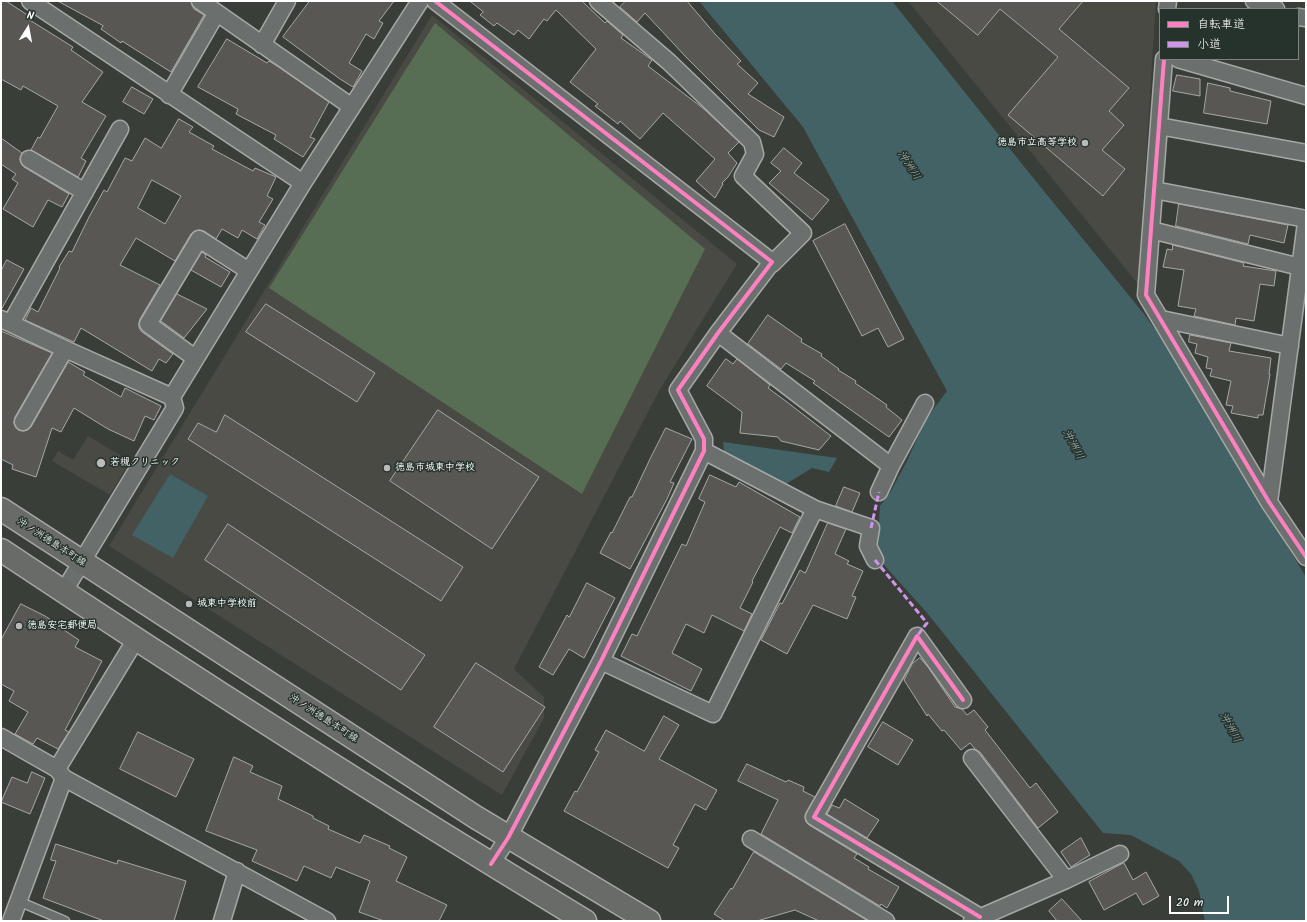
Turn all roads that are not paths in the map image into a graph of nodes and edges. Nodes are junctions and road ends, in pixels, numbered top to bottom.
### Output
1 (200, 1) edge
2 (287, 1) edge
3 (420, 1) edge
4 (435, 1) edge
5 (598, 1) edge
6 (1254, 1) edge
7 (36, 3) edge
8 (1273, 8) edge
9 (216, 14) junction
10 (262, 45) junction
11 (1164, 60) edge
12 (1181, 60) edge
13 (169, 95) junction
14 (1306, 96) edge
15 (352, 107) junction
16 (1159, 126) junction
17 (120, 129) dead end
18 (1306, 154) edge
19 (29, 159) dead end
20 (303, 183) junction
21 (1154, 190) junction
22 (85, 192) junction
23 (1306, 219) edge
24 (1306, 223) edge
25 (1151, 230) junction
26 (772, 263) junction
27 (1300, 267) junction
28 (249, 270) junction
29 (1161, 319) junction
30 (6, 321) edge
31 (718, 334) junction
32 (1290, 346) junction
33 (65, 349) junction
34 (195, 358) junction
35 (172, 397) junction
36 (925, 403) dead end
37 (23, 422) dead end
38 (704, 451) junction
39 (891, 466) junction
40 (879, 492) dead end
41 (1269, 502) junction
42 (1, 509) edge
43 (816, 509) junction
44 (1, 550) edge
45 (1306, 557) edge
46 (875, 560) dead end
47 (82, 563) junction
48 (64, 591) junction
49 (136, 639) junction
50 (601, 661) junction
51 (963, 700) dead end
52 (1, 737) edge
53 (972, 758) dead end
54 (60, 773) junction
55 (508, 838) junction
56 (751, 839) dead end
57 (1120, 854) dead end
58 (490, 864) junction
59 (237, 871) junction
60 (1066, 880) junction
61 (18, 901) junction
62 (1000, 916) edge
63 (976, 919) edge
64 (11, 921) edge
65 (65, 921) edge
66 (222, 921) edge
67 (328, 921) edge
68 (585, 921) edge
69 (649, 921) edge
70 (886, 921) edge

1 - 9 street
2 - 10 street
3 - 15 street
4 - 26 street
5 - 26 street
6 - 8 street
7 - 13 street
9 - 10 street
9 - 13 street
10 - 15 street
11 - 16 street
12 - 14 street
13 - 20 street
15 - 20 street
16 - 18 street
16 - 21 street
17 - 22 street
19 - 22 street
20 - 28 street
21 - 23 street
21 - 25 street
22 - 30 street
24 - 27 street
25 - 27 street
25 - 29 street
26 - 31 street
27 - 32 street
28 - 34 street
28 - 34 street
29 - 32 street
29 - 41 street
30 - 33 street
31 - 38 street
31 - 39 street
32 - 41 street
33 - 35 street
33 - 37 street
34 - 35 street
35 - 47 street
36 - 39 street
38 - 43 street
38 - 50 street
39 - 40 street
41 - 45 street
42 - 47 main road, 沖ノ洲徳島本町線
43 - 46 street
43 - 50 street
44 - 48 main road
47 - 48 street
47 - 55 main road, 沖ノ洲徳島本町線
48 - 49 main road
49 - 54 street
49 - 58 main road
50 - 55 street
51 - 63 street
52 - 54 street
53 - 60 street
54 - 59 street
54 - 61 street
55 - 58 street
55 - 69 main road, 沖ノ洲徳島本町線
56 - 70 street
57 - 60 street
58 - 68 main road
59 - 66 street
59 - 67 street
60 - 62 street
61 - 64 street
61 - 65 lane
62 - 63 street

